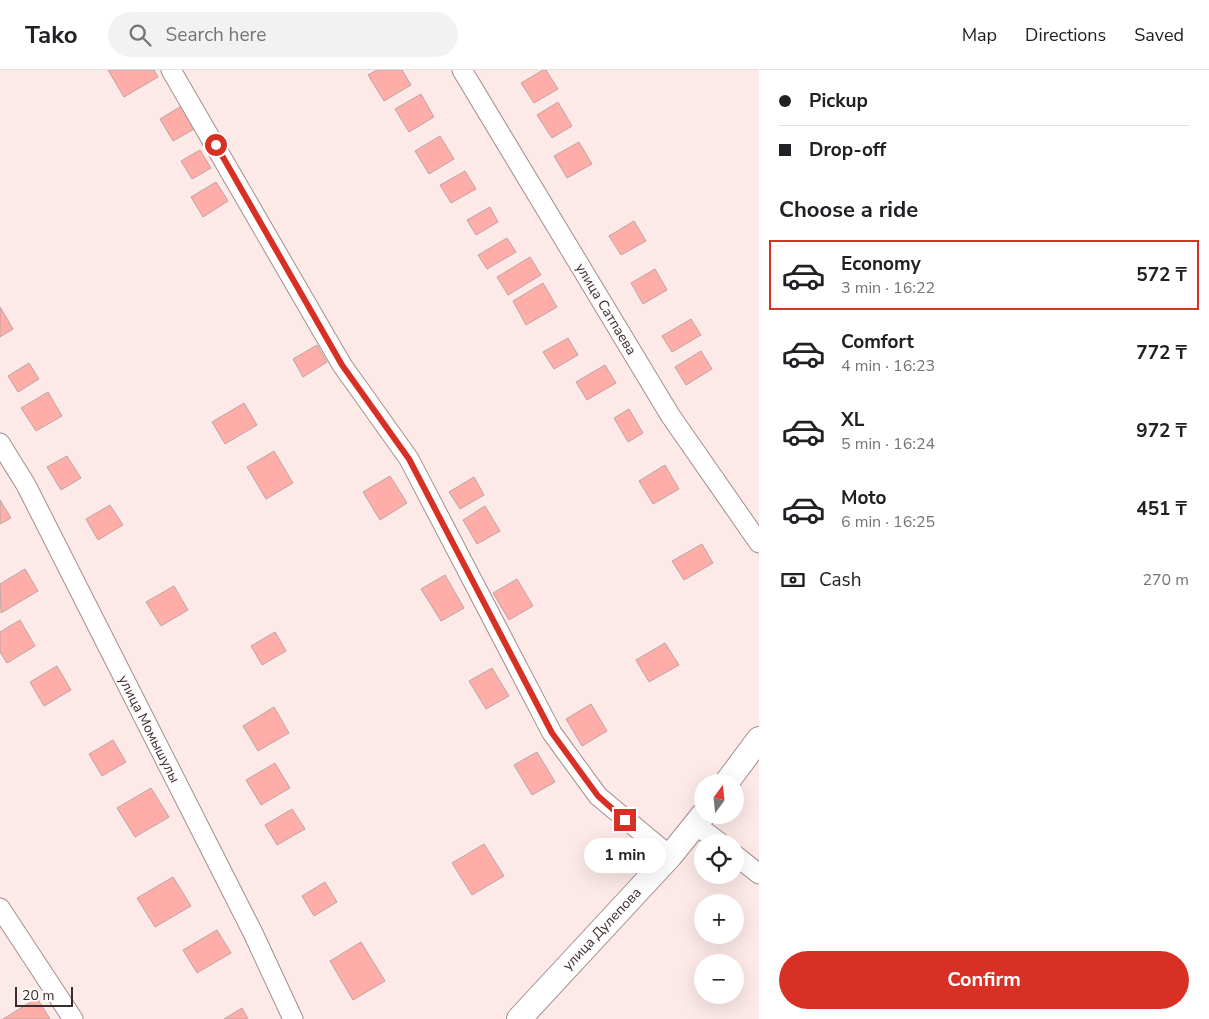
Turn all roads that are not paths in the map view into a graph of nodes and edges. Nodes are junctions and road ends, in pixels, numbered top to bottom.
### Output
1 (171, 70) edge
2 (462, 70) edge
3 (0, 442) edge
4 (759, 544) edge
5 (759, 739) edge
6 (733, 774) edge
7 (697, 824) edge
8 (703, 824) edge
9 (712, 834) edge
10 (670, 856) junction
11 (744, 862) edge
12 (759, 874) edge
13 (0, 908) edge
14 (73, 1019) edge
15 (293, 1019) edge
16 (519, 1019) edge

1 - 10 street
2 - 4 street, улица Сатпаева
3 - 15 street, улица Момышулы
5 - 6 street
7 - 10 street, улица Дулепова
8 - 9 street
10 - 16 street, улица Дулепова
11 - 12 street
13 - 14 street

